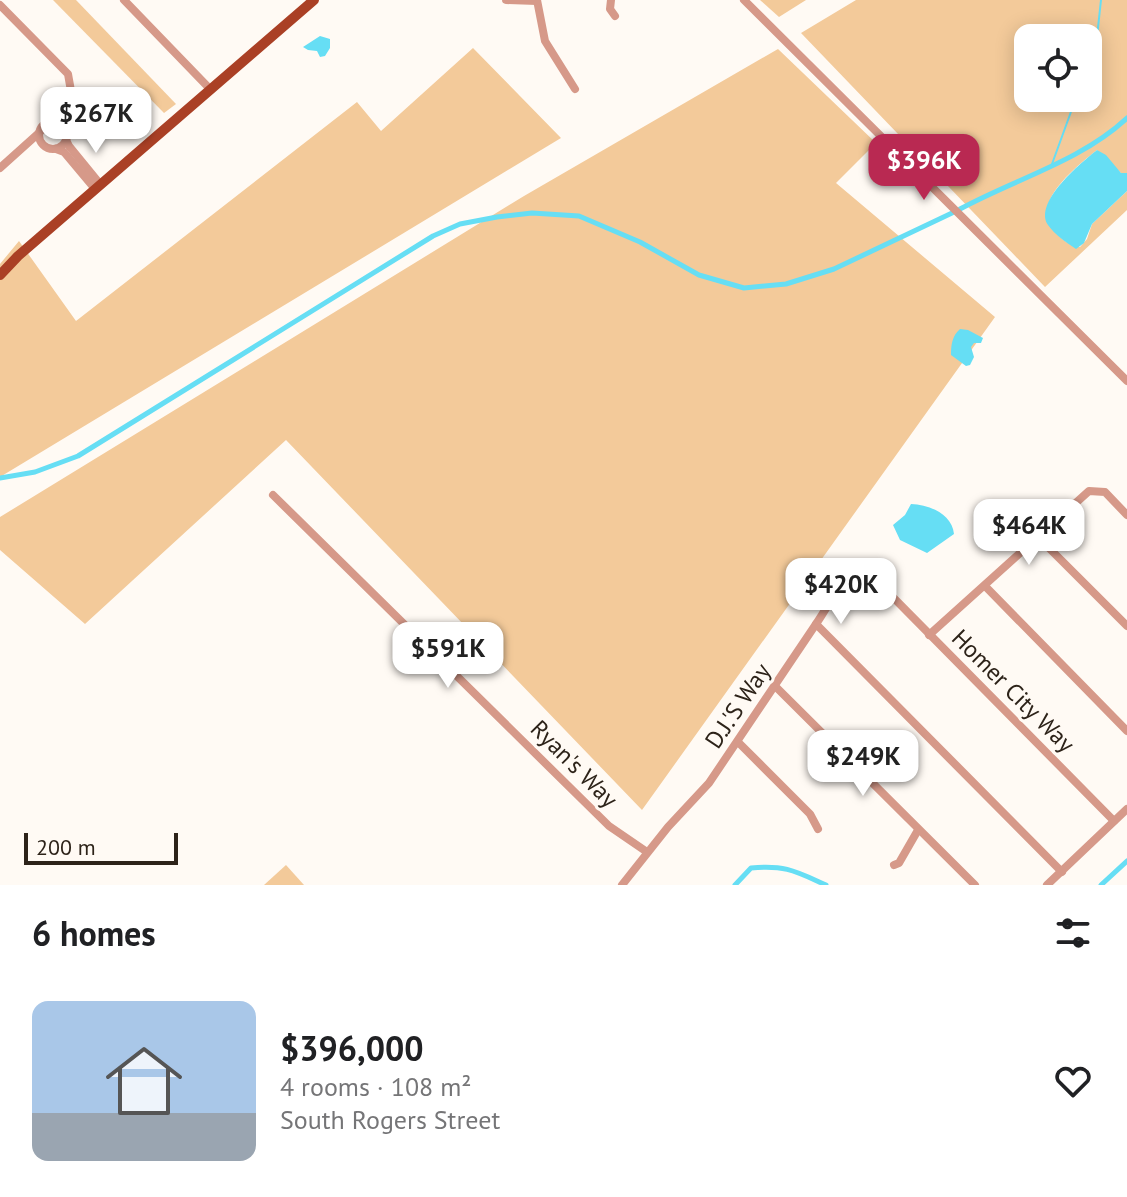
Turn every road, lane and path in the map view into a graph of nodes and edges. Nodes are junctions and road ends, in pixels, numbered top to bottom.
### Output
1 (124, 0) edge
2 (314, 0) edge
3 (506, 0) edge
4 (611, 0) edge
5 (744, 0) edge
6 (537, 1) edge
7 (0, 5) edge
8 (615, 16) dead end
9 (210, 89) junction
10 (575, 89) dead end
11 (68, 110) junction
12 (53, 121) junction
13 (40, 132) junction
14 (66, 136) junction
15 (23, 148) junction
16 (51, 148) junction
17 (0, 168) edge
18 (98, 187) junction
19 (0, 275) edge
20 (1127, 381) edge
21 (273, 495) dead end
22 (1126, 511) edge
23 (1038, 537) junction
24 (985, 586) junction
25 (816, 624) junction
26 (1127, 626) edge
27 (929, 635) junction
28 (776, 687) junction
29 (1127, 731) edge
30 (738, 742) junction
31 (1127, 809) edge
32 (1114, 821) junction
33 (818, 829) dead end
34 (918, 830) junction
35 (647, 852) junction
36 (894, 865) dead end
37 (1062, 872) junction
38 (622, 885) edge
39 (975, 885) edge
40 (1047, 885) edge

1 - 9 street
2 - 9 main road
3 - 6 street
4 - 8 street
5 - 20 street
6 - 10 street
7 - 11 street
9 - 18 main road
11 - 12 street
11 - 14 street
12 - 13 street
12 - 14 street
13 - 15 street
13 - 16 street
14 - 16 street
14 - 18 street
15 - 16 street
15 - 17 street
16 - 18 street
18 - 19 main road
21 - 35 street, Ryan's Way
22 - 23 street
23 - 24 street
23 - 26 street
24 - 27 street
24 - 29 street
25 - 27 street, Homer City Way
25 - 28 street, D.J.'S Way
25 - 37 street
27 - 32 street, Homer City Way
28 - 30 street, D.J.'S Way
28 - 34 street
30 - 33 street
30 - 35 street, D.J.'S Way
31 - 32 street
32 - 37 street
34 - 36 street
34 - 39 street
35 - 38 street, D.J.'S Way
37 - 40 street

